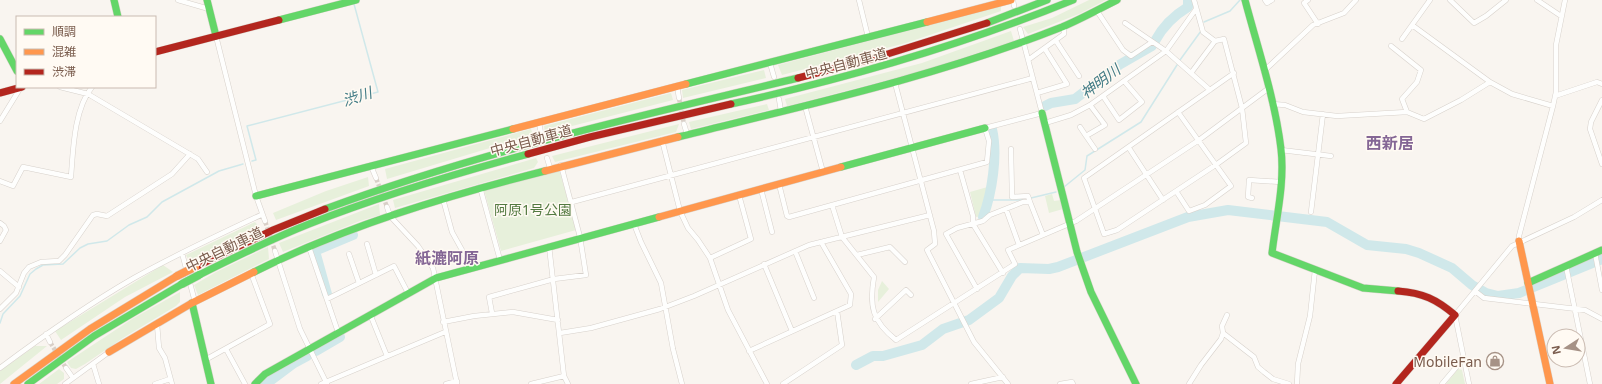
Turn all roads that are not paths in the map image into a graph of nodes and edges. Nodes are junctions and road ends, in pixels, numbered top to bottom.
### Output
1 (114, 0) edge
2 (178, 0) edge
3 (207, 0) edge
4 (356, 0) edge
5 (859, 0) edge
6 (1047, 0) edge
7 (1073, 0) edge
8 (1117, 0) edge
9 (1194, 0) edge
10 (1245, 0) edge
11 (1265, 0) edge
12 (1272, 0) edge
13 (1308, 0) edge
14 (1356, 0) edge
15 (1430, 0) edge
16 (1450, 0) edge
17 (1506, 0) edge
18 (1538, 0) edge
19 (1565, 0) edge
20 (1013, 2) edge
21 (209, 9) junction
22 (1196, 9) junction
23 (1097, 11) junction
24 (118, 16) edge
25 (1561, 16) junction
26 (1125, 23) dead end
27 (1318, 24) junction
28 (1412, 25) junction
29 (1064, 26) junction
30 (1020, 29) dead end
31 (216, 36) junction
32 (868, 37) junction
33 (0, 39) edge
34 (1402, 39) dead end
35 (1024, 41) junction
36 (1056, 41) junction
37 (1215, 41) junction
38 (1152, 42) junction
39 (1391, 46) dead end
40 (1044, 49) junction
41 (1166, 51) junction
42 (156, 52) edge
43 (1028, 60) junction
44 (770, 62) junction
45 (16, 69) edge
46 (1264, 72) junction
47 (1191, 73) junction
48 (1234, 73) junction
49 (1079, 76) dead end
50 (774, 77) dead end
51 (1033, 78) junction
52 (1124, 81) junction
53 (1490, 82) junction
54 (895, 83) junction
55 (1602, 84) edge
56 (677, 86) junction
57 (18, 88) edge
58 (20, 88) edge
59 (64, 88) edge
60 (91, 88) edge
61 (1269, 88) junction
62 (1210, 90) junction
63 (0, 93) edge
64 (1037, 93) junction
65 (86, 94) junction
66 (1103, 96) junction
67 (1555, 96) junction
68 (679, 98) tunnel mouth
69 (779, 99) dead end
70 (1602, 100) edge
71 (1272, 104) junction
72 (1090, 105) junction
73 (805, 106) junction
74 (1553, 106) junction
75 (1242, 108) junction
76 (782, 111) junction
77 (1178, 112) junction
78 (1407, 112) junction
79 (903, 113) junction
80 (1042, 113) junction
81 (1323, 114) junction
82 (0, 121) edge
83 (539, 123) junction
84 (1044, 123) junction
85 (684, 124) tunnel mouth
86 (1080, 127) dead end
87 (985, 128) junction
88 (541, 133) dead end
89 (687, 134) junction
90 (1086, 136) junction
91 (814, 137) junction
92 (662, 140) junction
93 (1199, 140) junction
94 (912, 148) junction
95 (1129, 148) junction
96 (1011, 149) dead end
97 (1095, 149) dead end
98 (1280, 150) junction
99 (190, 154) junction
100 (1317, 155) junction
101 (1331, 156) dead end
102 (547, 158) dead end
103 (1217, 164) junction
104 (1602, 164) edge
105 (561, 165) junction
106 (371, 166) junction
107 (550, 168) junction
108 (960, 170) junction
109 (207, 172) dead end
110 (823, 172) junction
111 (1146, 175) junction
112 (671, 176) junction
113 (376, 178) tunnel mouth
114 (0, 181) edge
115 (921, 182) junction
116 (1281, 182) junction
117 (779, 184) junction
118 (480, 187) junction
119 (761, 189) junction
120 (1176, 191) junction
121 (739, 195) junction
122 (256, 196) junction
123 (1252, 198) dead end
124 (443, 199) junction
125 (1163, 200) junction
126 (1602, 200) edge
127 (572, 202) junction
128 (1030, 202) junction
129 (832, 205) junction
130 (386, 207) tunnel mouth
131 (1094, 208) junction
132 (1006, 209) junction
133 (680, 211) junction
134 (1311, 212) dead end
135 (261, 215) junction
136 (930, 215) junction
137 (390, 216) junction
138 (265, 221) tunnel mouth
139 (0, 223) edge
140 (1069, 223) junction
141 (634, 224) junction
142 (973, 224) junction
143 (772, 232) dead end
144 (1043, 235) junction
145 (580, 237) junction
146 (842, 237) junction
147 (0, 241) edge
148 (1519, 241) junction
149 (821, 242) junction
150 (367, 244) dead end
151 (1019, 245) junction
152 (309, 246) junction
153 (549, 246) junction
154 (275, 251) tunnel mouth
155 (795, 251) junction
156 (182, 253) junction
157 (1597, 253) edge
158 (349, 254) dead end
159 (857, 255) junction
160 (710, 258) junction
161 (500, 260) junction
162 (277, 261) junction
163 (905, 262) dead end
164 (764, 264) junction
165 (472, 268) junction
166 (1566, 268) junction
167 (1315, 270) junction
168 (0, 271) edge
169 (197, 271) junction
170 (251, 273) junction
171 (1003, 273) junction
172 (376, 275) junction
173 (436, 278) junction
174 (554, 279) junction
175 (179, 280) junction
176 (359, 283) junction
177 (1528, 284) junction
178 (719, 285) junction
179 (19, 287) junction
180 (976, 290) junction
181 (1602, 290) edge
182 (1476, 291) junction
183 (408, 293) junction
184 (911, 295) dead end
185 (814, 298) dead end
186 (327, 300) junction
187 (193, 302) junction
188 (953, 304) junction
189 (1533, 304) junction
190 (666, 306) junction
191 (1574, 308) junction
192 (0, 309) edge
193 (837, 311) junction
194 (492, 313) junction
195 (370, 314) junction
196 (1227, 315) dead end
197 (1455, 315) junction
198 (875, 319) junction
199 (1602, 319) edge
200 (558, 320) junction
201 (444, 322) junction
202 (157, 324) junction
203 (792, 331) junction
204 (338, 332) junction
205 (445, 332) junction
206 (560, 333) junction
207 (1223, 333) junction
208 (46, 334) junction
209 (50, 342) tunnel mouth
210 (226, 349) junction
211 (309, 349) junction
212 (750, 351) junction
213 (110, 352) joint
214 (388, 356) junction
215 (1464, 358) junction
216 (205, 360) junction
217 (93, 364) junction
218 (0, 368) edge
219 (66, 368) tunnel mouth
220 (564, 376) junction
221 (1003, 377) junction
222 (73, 378) junction
223 (171, 382) edge
224 (324, 383) edge
225 (457, 383) edge
226 (14, 384) edge
227 (28, 384) edge
228 (65, 384) edge
229 (99, 384) edge
230 (155, 384) edge
231 (211, 384) edge
232 (245, 384) edge
233 (255, 384) edge
234 (446, 384) edge
235 (531, 384) edge
236 (568, 384) edge
237 (682, 384) edge
238 (767, 384) edge
239 (783, 384) edge
240 (971, 384) edge
241 (1008, 384) edge
242 (1060, 384) edge
243 (1072, 384) edge
244 (1136, 384) edge
245 (1189, 384) edge
246 (1289, 384) edge
247 (1297, 384) edge
248 (1396, 384) edge
249 (1442, 384) edge
250 (1469, 384) edge
251 (1550, 384) edge
252 (1590, 384) edge

1 - 24 main road
2 - 21 street
3 - 21 main road
4 - 31 main road
5 - 32 street
6 - 169 main road, 中央自動車道
7 - 169 main road, 中央自動車道
8 - 23 main road
9 - 22 street
10 - 46 main road
11 - 12 street
13 - 27 street
14 - 27 street
15 - 28 street
16 - 17 street
18 - 25 street
19 - 25 street
20 - 32 main road
21 - 31 main road
22 - 37 street
22 - 41 street
23 - 29 main road
23 - 38 street
25 - 67 street
26 - 38 street
27 - 46 street
28 - 34 street
28 - 53 street
29 - 35 main road
29 - 36 street
30 - 35 street
31 - 42 main road
31 - 122 street
32 - 44 main road
33 - 45 main road
35 - 43 street
35 - 54 main road
36 - 40 street
36 - 49 street
37 - 47 street
37 - 48 street
38 - 41 street
39 - 78 street
40 - 43 street
40 - 64 street
41 - 47 street
41 - 52 street
43 - 51 street
44 - 50 street
44 - 56 main road
46 - 61 main road
47 - 62 street
48 - 62 street
48 - 75 street
51 - 64 street
51 - 79 street
52 - 66 street
52 - 66 street
53 - 74 street
53 - 78 street
54 - 73 main road
54 - 79 street
55 - 67 street
56 - 68 street
56 - 83 main road
57 - 63 main road
58 - 82 street
59 - 65 street
60 - 65 street
61 - 71 main road
61 - 75 street
62 - 77 street
64 - 80 street
65 - 99 street
65 - 114 street
66 - 72 street
67 - 74 street
69 - 76 street
70 - 104 street
71 - 81 street
71 - 98 main road
72 - 84 street
72 - 90 street
73 - 76 main road
73 - 91 street
74 - 148 street
75 - 93 street
75 - 103 street
76 - 89 main road
77 - 93 street
77 - 95 street
78 - 81 street
79 - 91 street
79 - 94 street
80 - 84 main road
80 - 87 street
81 - 100 street
83 - 88 street
83 - 106 main road
84 - 140 main road
85 - 89 street
86 - 90 street
87 - 94 main road
87 - 108 street
89 - 92 main road
90 - 97 street
91 - 110 street
91 - 112 street
92 - 105 main road
92 - 112 street
93 - 103 street
93 - 111 street
94 - 110 main road
94 - 115 street
95 - 111 street
95 - 131 street
96 - 128 street
98 - 100 street
98 - 116 main road
99 - 109 street
99 - 179 street
100 - 101 street
100 - 134 street
102 - 107 street
103 - 120 street
103 - 120 street
105 - 107 main road
105 - 127 street
106 - 113 street
106 - 122 main road
107 - 118 main road
108 - 115 street
108 - 142 street
110 - 117 main road
111 - 125 street
111 - 131 street
112 - 127 street
112 - 133 street
115 - 129 street
115 - 136 street
116 - 123 street
116 - 167 main road
117 - 119 main road
117 - 129 street
118 - 124 main road
118 - 161 street
119 - 121 main road
119 - 143 street
120 - 125 street
121 - 133 main road
121 - 160 street
122 - 135 street
124 - 137 main road
124 - 165 street
125 - 131 street
126 - 148 street
127 - 145 street
128 - 132 street
128 - 144 street
129 - 146 street
130 - 137 street
131 - 140 street
132 - 142 street
132 - 151 street
133 - 141 main road
133 - 160 street
135 - 138 street
135 - 156 street
136 - 146 street
136 - 188 street
137 - 152 main road
137 - 173 street
139 - 147 street
140 - 144 street
140 - 244 main road
141 - 145 main road
141 - 190 street
142 - 171 street
142 - 180 street
144 - 151 street
145 - 153 main road
145 - 174 street
146 - 149 street
146 - 159 street
148 - 177 main road
148 - 182 street
149 - 155 street
149 - 193 street
150 - 172 street
151 - 171 street
152 - 162 main road
152 - 186 street
153 - 161 main road
153 - 174 street
154 - 162 street
155 - 164 street
155 - 185 street
156 - 187 street
156 - 208 street
157 - 166 main road
157 - 181 street
158 - 176 street
159 - 163 street
159 - 198 street
160 - 178 street
161 - 165 main road
162 - 170 main road
162 - 211 street
164 - 178 street
164 - 203 street
165 - 173 main road
166 - 177 main road
166 - 191 street
167 - 197 main road
167 - 247 street
168 - 179 street
169 - 175 main road, 中央自動車道, bridge
170 - 187 main road
170 - 210 street
171 - 180 street
172 - 176 street
172 - 183 street
173 - 183 main road
173 - 201 street
174 - 194 street
174 - 200 street
175 - 226 main road, 中央自動車道
175 - 227 main road, 中央自動車道
176 - 186 street
177 - 189 main road
178 - 190 street
178 - 212 street
179 - 192 street
180 - 188 street
182 - 189 street
182 - 197 street
183 - 195 main road
184 - 198 street
186 - 204 street
187 - 202 main road
187 - 216 main road
188 - 198 street
188 - 221 street
189 - 191 street
189 - 251 main road
190 - 206 street
190 - 237 street
191 - 199 street
191 - 252 street
193 - 203 street
193 - 239 street
194 - 200 street
194 - 201 street
195 - 204 main road
195 - 214 street
196 - 207 street
197 - 215 street
197 - 248 main road
200 - 206 street
201 - 205 street
202 - 213 main road
202 - 223 street
203 - 212 street
204 - 211 main road
205 - 214 street
205 - 225 street
206 - 220 street
207 - 245 street
207 - 246 street
208 - 209 street
208 - 218 street
210 - 216 street
210 - 232 street
211 - 224 street
211 - 233 main road
212 - 238 street
213 - 217 street
214 - 224 street
215 - 249 street
215 - 250 street
216 - 231 main road
217 - 222 street
217 - 229 street
219 - 222 street
220 - 235 street
220 - 236 street
221 - 240 street
221 - 241 street
222 - 228 street
223 - 230 street
225 - 234 street
242 - 243 street

